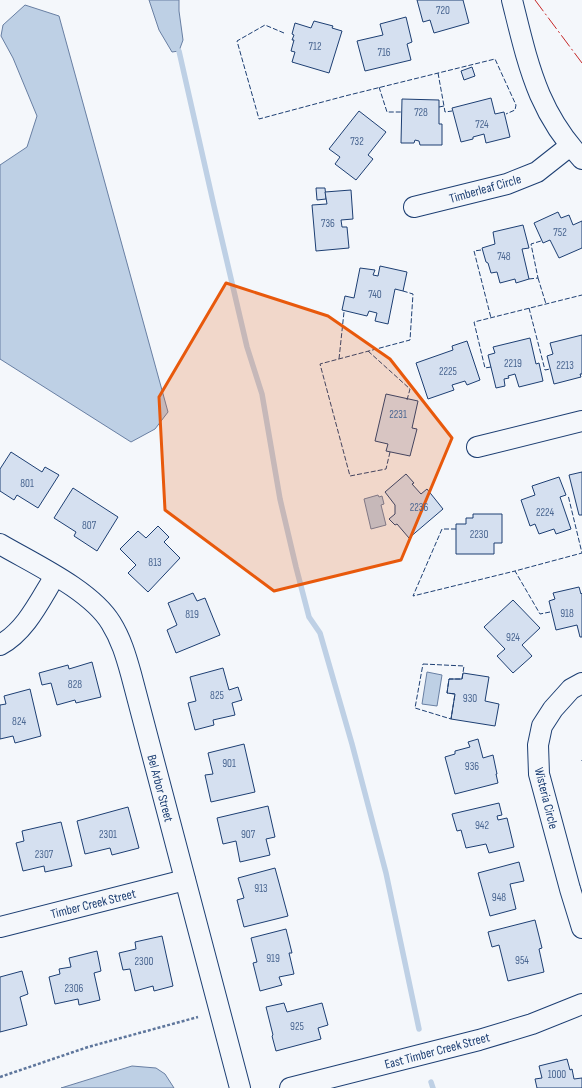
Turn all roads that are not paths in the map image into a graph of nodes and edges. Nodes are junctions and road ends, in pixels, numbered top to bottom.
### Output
1 (512, 0) edge
2 (576, 153) edge
3 (414, 207) dead end
4 (582, 421) edge
5 (477, 447) dead end
6 (0, 544) edge
7 (55, 576) junction
8 (0, 645) edge
9 (582, 683) edge
10 (185, 880) junction
11 (0, 927) edge
12 (582, 928) edge
13 (582, 1004) edge
14 (240, 1088) edge
15 (290, 1088) edge

1 - 2 street
2 - 3 street, Timberleaf Circle
4 - 5 street
6 - 7 street, Bel Arbor Street
7 - 8 street
7 - 10 street, Bel Arbor Street
9 - 12 street, Wisteria Circle
10 - 11 street, Timber Creek Street
10 - 14 street, Bel Arbor Street
13 - 15 street, East Timber Creek Street

